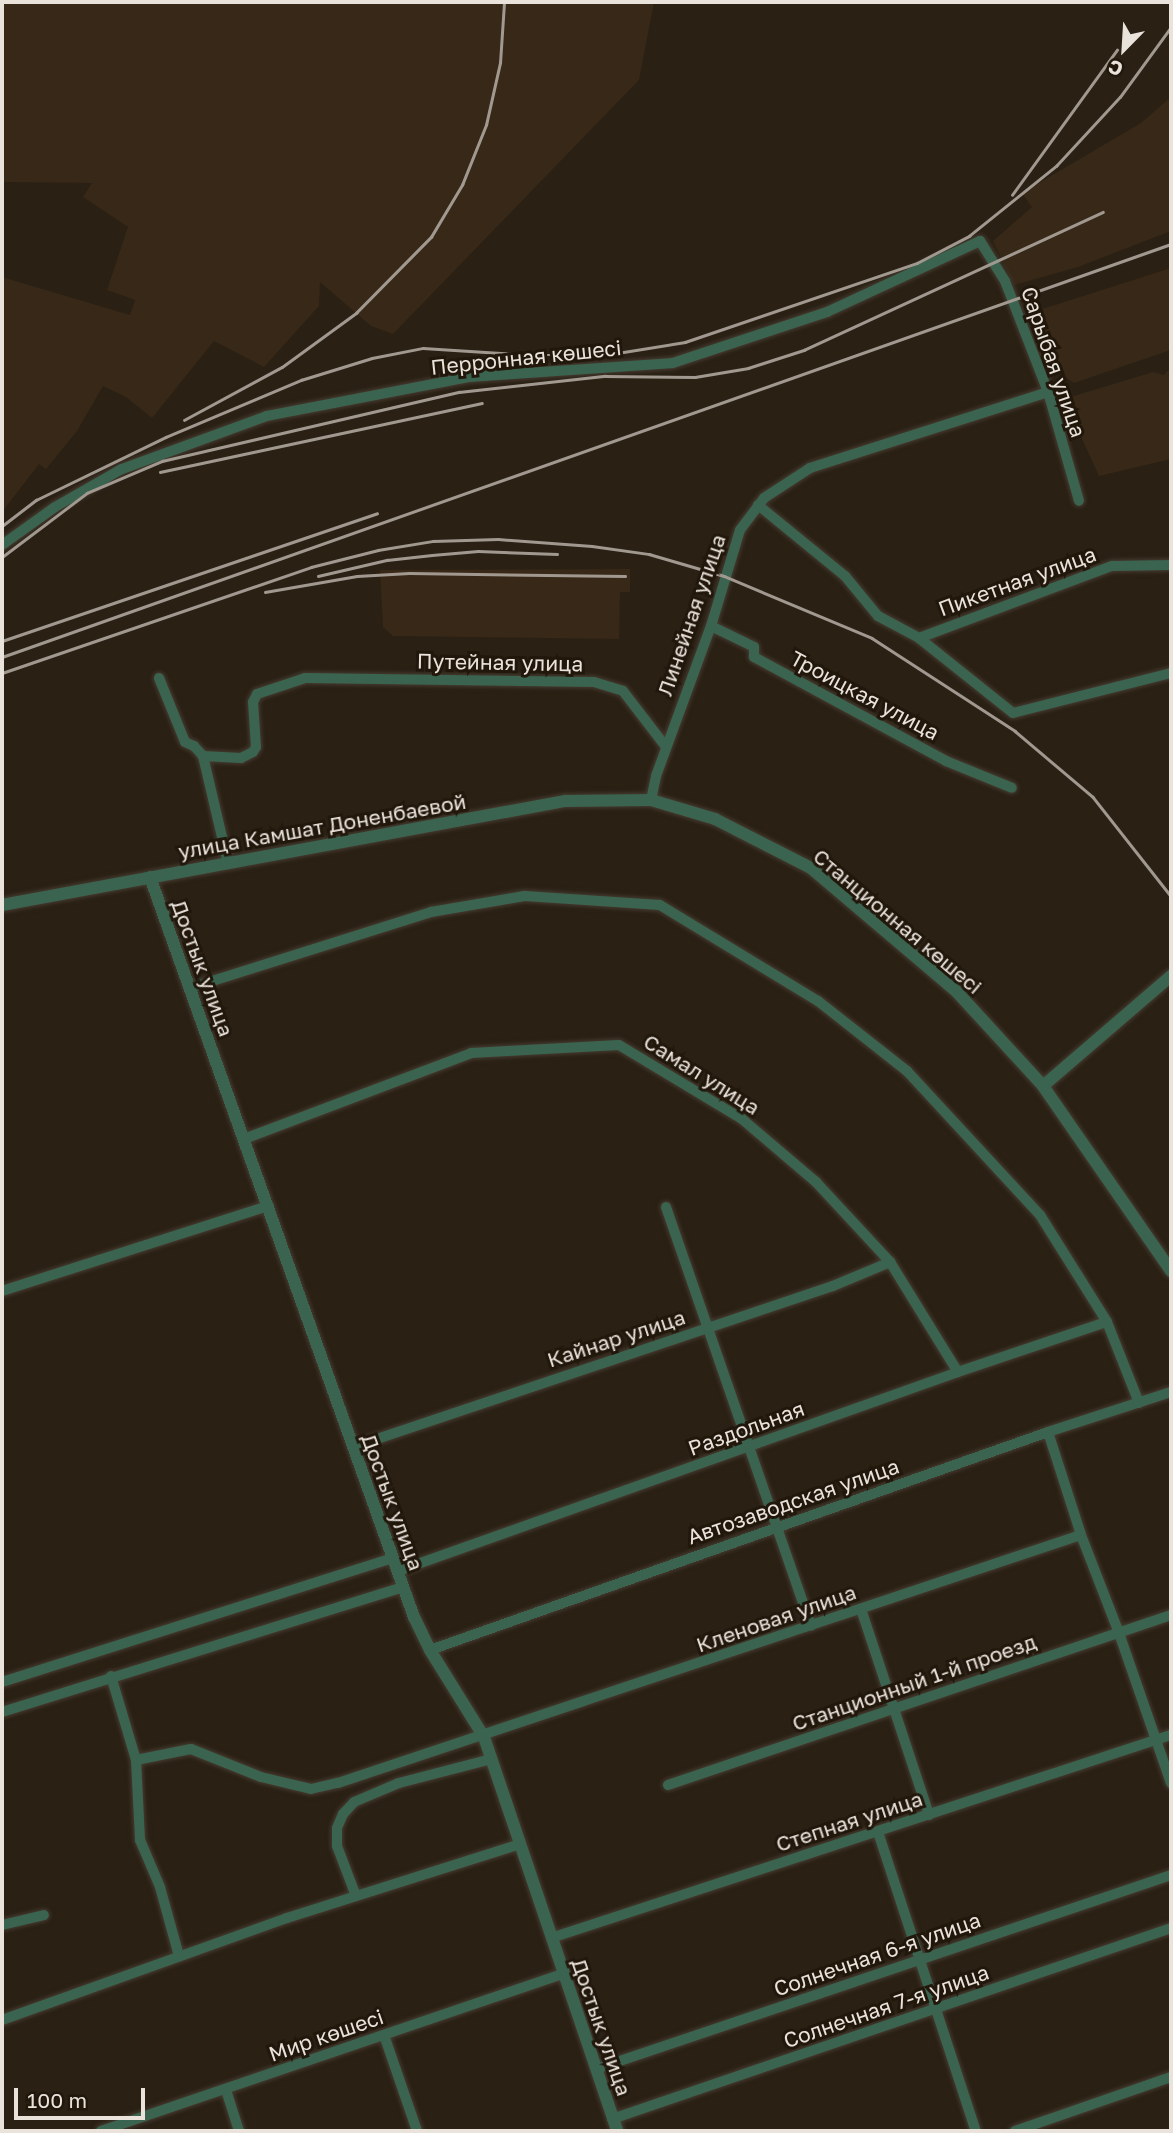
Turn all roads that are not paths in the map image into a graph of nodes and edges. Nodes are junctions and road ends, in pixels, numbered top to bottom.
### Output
1 (980, 241) joint
2 (1048, 392) junction
3 (1079, 501) dead end
4 (758, 505) junction
5 (2, 545) edge
6 (1171, 565) edge
7 (711, 626) junction
8 (919, 638) junction
9 (1171, 673) edge
10 (159, 678) dead end
11 (666, 747) junction
12 (203, 756) junction
13 (1012, 788) dead end
14 (651, 800) junction
15 (228, 863) junction
16 (150, 877) junction
17 (2, 905) edge
18 (1171, 976) edge
19 (190, 988) junction
20 (1043, 1086) junction
21 (244, 1139) junction
22 (268, 1206) junction
23 (666, 1207) dead end
24 (890, 1262) junction
25 (1171, 1271) edge
26 (2, 1291) edge
27 (1107, 1322) junction
28 (708, 1328) junction
29 (958, 1372) junction
30 (1171, 1392) edge
31 (1139, 1403) junction
32 (1048, 1432) junction
33 (353, 1447) junction
34 (749, 1448) junction
35 (777, 1527) junction
36 (1081, 1535) junction
37 (395, 1565) junction
38 (403, 1587) junction
39 (861, 1609) junction
40 (1171, 1615) edge
41 (811, 1626) junction
42 (1119, 1633) junction
43 (430, 1650) junction
44 (111, 1676) junction
45 (2, 1682) edge
46 (894, 1709) junction
47 (2, 1712) edge
48 (1171, 1735) edge
49 (484, 1737) junction
50 (1157, 1740) junction
51 (491, 1759) junction
52 (136, 1760) junction
53 (1171, 1783) edge
54 (668, 1785) dead end
55 (929, 1815) junction
56 (878, 1832) junction
57 (520, 1844) junction
58 (1171, 1875) edge
59 (356, 1896) junction
60 (44, 1915) dead end
61 (2, 1925) edge
62 (1171, 1928) edge
63 (551, 1938) junction
64 (179, 1956) junction
65 (920, 1960) junction
66 (564, 1973) junction
67 (936, 2009) junction
68 (2, 2020) edge
69 (384, 2035) junction
70 (596, 2069) junction
71 (1171, 2077) edge
72 (226, 2090) junction
73 (615, 2125) edge
74 (101, 2131) edge
75 (239, 2131) edge
76 (417, 2131) edge
77 (976, 2131) edge
78 (1015, 2131) edge

1 - 2 street, Сарыбая улица
1 - 5 street, Перронная көшесі
2 - 3 street, Сарыбая улица
2 - 4 street, Линейная улица
4 - 7 street, Линейная улица
4 - 8 street
6 - 8 street, Пикетная улица
7 - 11 street, Линейная улица
7 - 13 street, Троицкая улица
8 - 9 street
10 - 12 street
11 - 12 street, Путейная улица
11 - 14 street, Линейная улица
12 - 15 street
14 - 15 street, улица Камшат Доненбаевой
14 - 20 street, Станционная көшесі
15 - 16 street, улица Камшат Доненбаевой
16 - 17 street, улица Камшат Доненбаевой
16 - 19 street, Достык улица
18 - 20 street
19 - 21 street, Достык улица
19 - 27 street
20 - 25 street, Станционная көшесі
21 - 22 street, Достык улица
21 - 24 street, Самал улица
22 - 26 street
22 - 33 street, Достык улица
23 - 28 street
24 - 28 street, Кайнар улица
24 - 29 street, Самал улица
27 - 29 street, Раздольная
27 - 31 street
28 - 33 street, Кайнар улица
28 - 34 street
29 - 34 street, Раздольная
30 - 31 street, Автозаводская улица
31 - 32 street, Автозаводская улица
32 - 35 street, Автозаводская улица
32 - 36 street
33 - 37 street, Достык улица
34 - 35 street
34 - 37 street, Раздольная
35 - 41 street
35 - 43 street, Автозаводская улица
36 - 39 street, Кленовая улица
36 - 42 street
37 - 38 street, Достык улица
37 - 45 street, Раздольная
38 - 43 street, Достык улица
38 - 44 street
39 - 41 street, Кленовая улица
39 - 46 street
40 - 42 street, Станционный 1-й проезд
41 - 49 street, Кленовая улица
42 - 46 street, Станционный 1-й проезд
42 - 50 street
43 - 49 street, Достык улица
44 - 47 street
44 - 52 street
46 - 54 street, Станционный 1-й проезд
46 - 55 street
48 - 50 street, Степная улица
49 - 51 street, Достык улица
49 - 52 street, Кленовая улица
50 - 53 street
50 - 55 street, Степная улица
51 - 57 street, Достык улица
51 - 59 street
52 - 64 street
55 - 56 street, Степная улица
56 - 63 street, Степная улица
56 - 65 street
57 - 59 street
57 - 63 street, Достык улица
58 - 65 street, Солнечная 6-я улица
59 - 64 street
60 - 61 street
62 - 67 street, Солнечная 7-я улица
63 - 66 street, Достык улица
64 - 68 street
65 - 67 street
65 - 70 street, Солнечная 6-я улица
66 - 69 street, Мир көшесі
66 - 70 street, Достык улица
67 - 73 street, Солнечная 7-я улица
67 - 77 street
69 - 72 street, Мир көшесі
69 - 76 street
70 - 73 street, Достык улица
71 - 78 street
72 - 74 street, Мир көшесі
72 - 75 street

